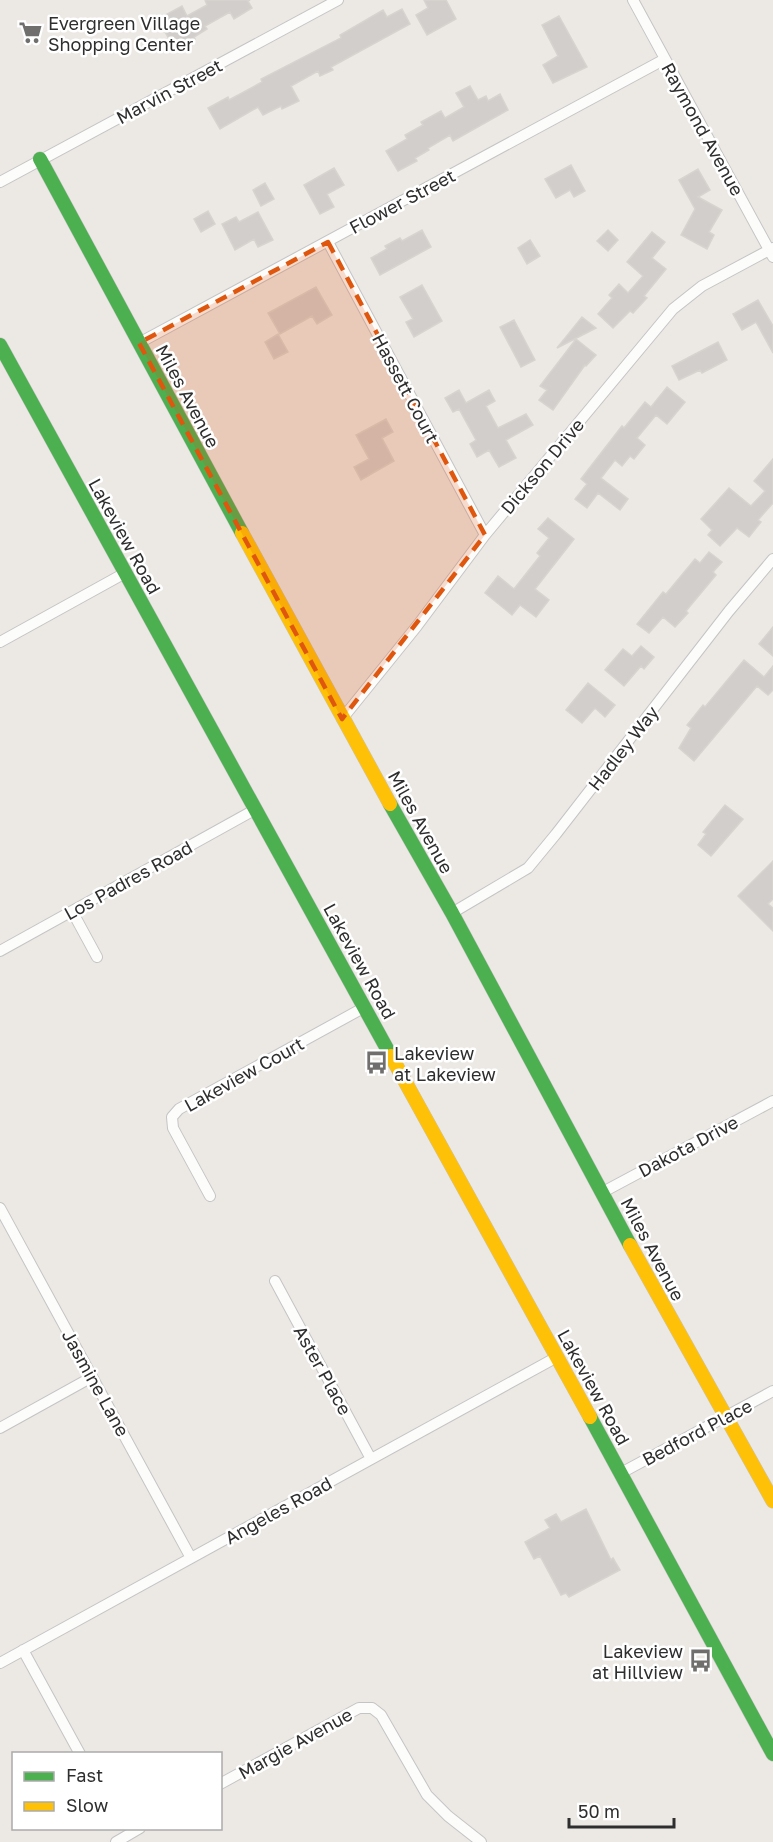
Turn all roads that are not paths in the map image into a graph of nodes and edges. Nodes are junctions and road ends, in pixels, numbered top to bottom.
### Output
1 (338, 0) edge
2 (633, 0) edge
3 (665, 59) junction
4 (40, 159) junction
5 (0, 182) edge
6 (328, 242) junction
7 (772, 252) edge
8 (139, 342) junction
9 (0, 345) edge
10 (485, 535) junction
11 (773, 559) edge
12 (125, 573) junction
13 (0, 642) edge
14 (342, 718) junction
15 (256, 809) junction
16 (72, 911) junction
17 (452, 913) junction
18 (0, 951) edge
19 (97, 957) dead end
20 (365, 1007) junction
21 (773, 1101) edge
22 (603, 1192) junction
23 (210, 1196) dead end
24 (0, 1208) edge
25 (275, 1281) dead end
26 (557, 1357) junction
27 (92, 1377) junction
28 (773, 1391) edge
29 (724, 1418) junction
30 (0, 1428) edge
31 (371, 1459) junction
32 (621, 1473) junction
33 (773, 1501) edge
34 (191, 1558) junction
35 (23, 1650) junction
36 (0, 1663) edge
37 (79, 1752) edge
38 (773, 1754) edge
39 (222, 1783) edge
40 (136, 1830) edge
41 (121, 1836) edge
42 (481, 1842) edge

1 - 4 street, Marvin Street
2 - 3 street, Raymond Avenue
3 - 6 street, Flower Street
3 - 7 street, Raymond Avenue
4 - 5 street, Marvin Street
4 - 8 main road, Miles Avenue
6 - 8 street, Flower Street
6 - 10 street, Hassett Court
7 - 10 street, Dickson Drive
8 - 14 main road, Miles Avenue
9 - 12 main road, Lakeview Road
10 - 14 street, Dickson Drive
11 - 17 street, Hadley Way
12 - 13 street
12 - 15 main road, Lakeview Road
14 - 17 main road, Miles Avenue
15 - 16 street, Los Padres Road
15 - 20 main road, Lakeview Road
16 - 18 street, Los Padres Road
16 - 19 street
17 - 22 main road, Miles Avenue
20 - 23 street, Lakeview Court
20 - 26 main road, Lakeview Road
21 - 22 street, Dakota Drive
22 - 29 main road, Miles Avenue
24 - 27 street, Jasmine Lane
25 - 31 street, Aster Place
26 - 31 street, Angeles Road
26 - 32 main road, Lakeview Road
27 - 30 street
27 - 34 street, Jasmine Lane
28 - 29 street, Bedford Place
29 - 32 street, Bedford Place
29 - 33 main road, Miles Avenue
31 - 34 street, Angeles Road
32 - 38 main road, Lakeview Road
34 - 35 street, Angeles Road
35 - 36 street, Angeles Road
35 - 37 street
39 - 42 street, Margie Avenue
40 - 41 street

